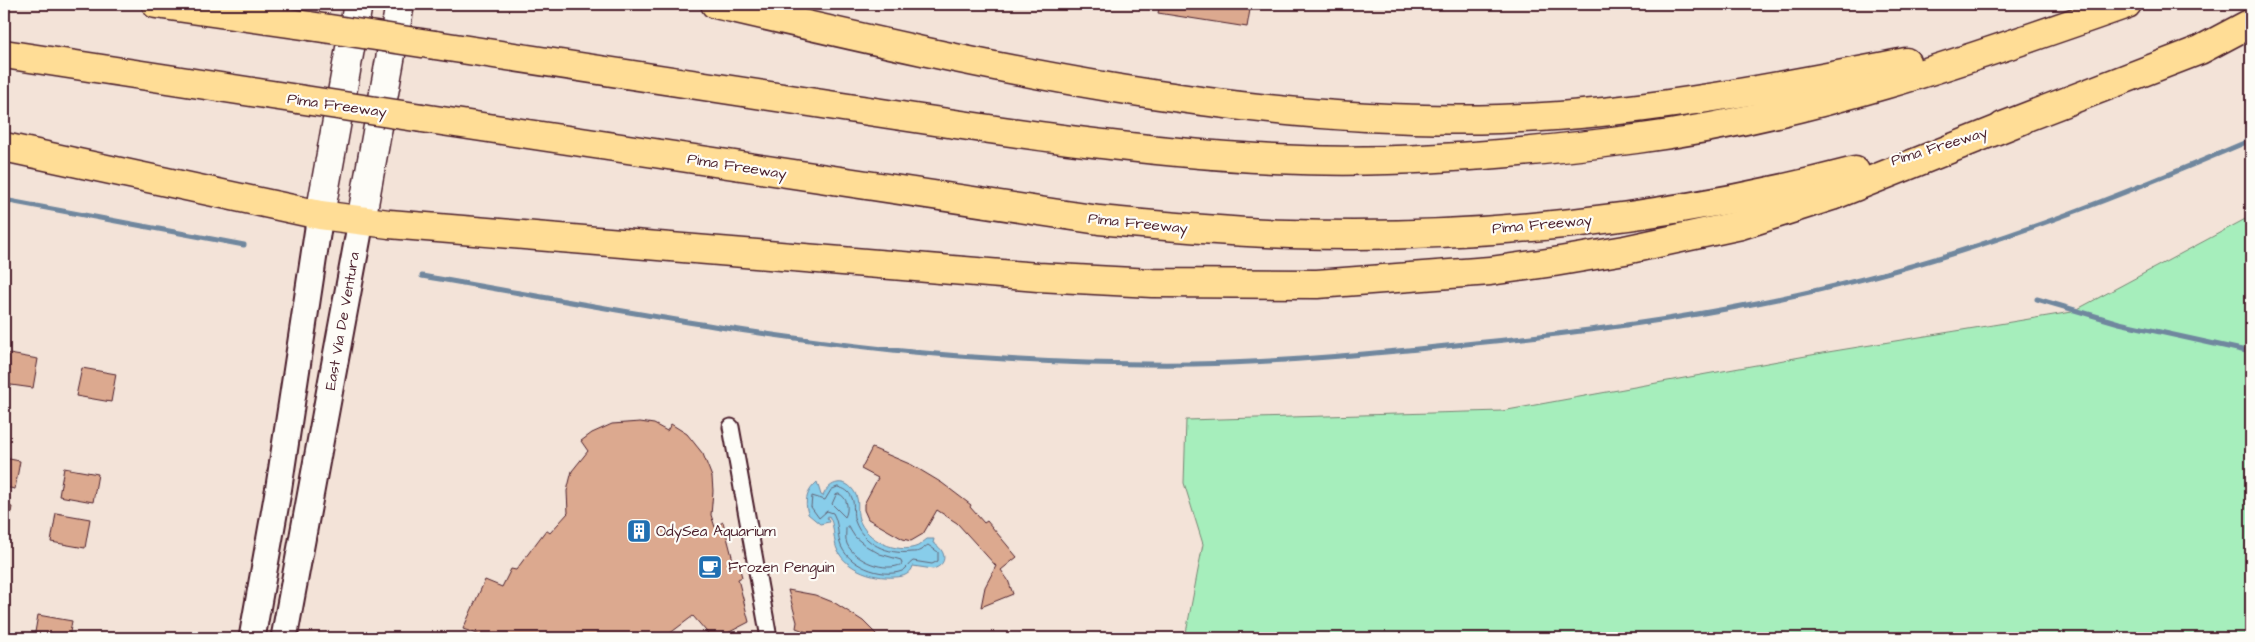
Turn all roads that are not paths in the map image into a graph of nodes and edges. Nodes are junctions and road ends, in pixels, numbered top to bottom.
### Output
1 (156, 4) edge
2 (358, 4) edge
3 (400, 4) edge
4 (715, 4) edge
5 (2127, 4) edge
6 (2251, 23) edge
7 (2028, 39) junction
8 (4, 54) edge
9 (2022, 120) junction
10 (4, 147) edge
11 (320, 214) junction
12 (361, 221) junction
13 (732, 426) dead end
14 (252, 638) edge
15 (284, 638) edge
16 (769, 638) edge

1 - 7 highway, bridge
2 - 11 main road
3 - 12 main road, East Via De Ventura
4 - 7 highway
5 - 7 highway
6 - 9 highway, Pima Freeway
8 - 9 highway, Pima Freeway, bridge
9 - 12 highway
10 - 11 highway
11 - 12 highway
11 - 14 street
12 - 15 street, East Via De Ventura
13 - 16 street

